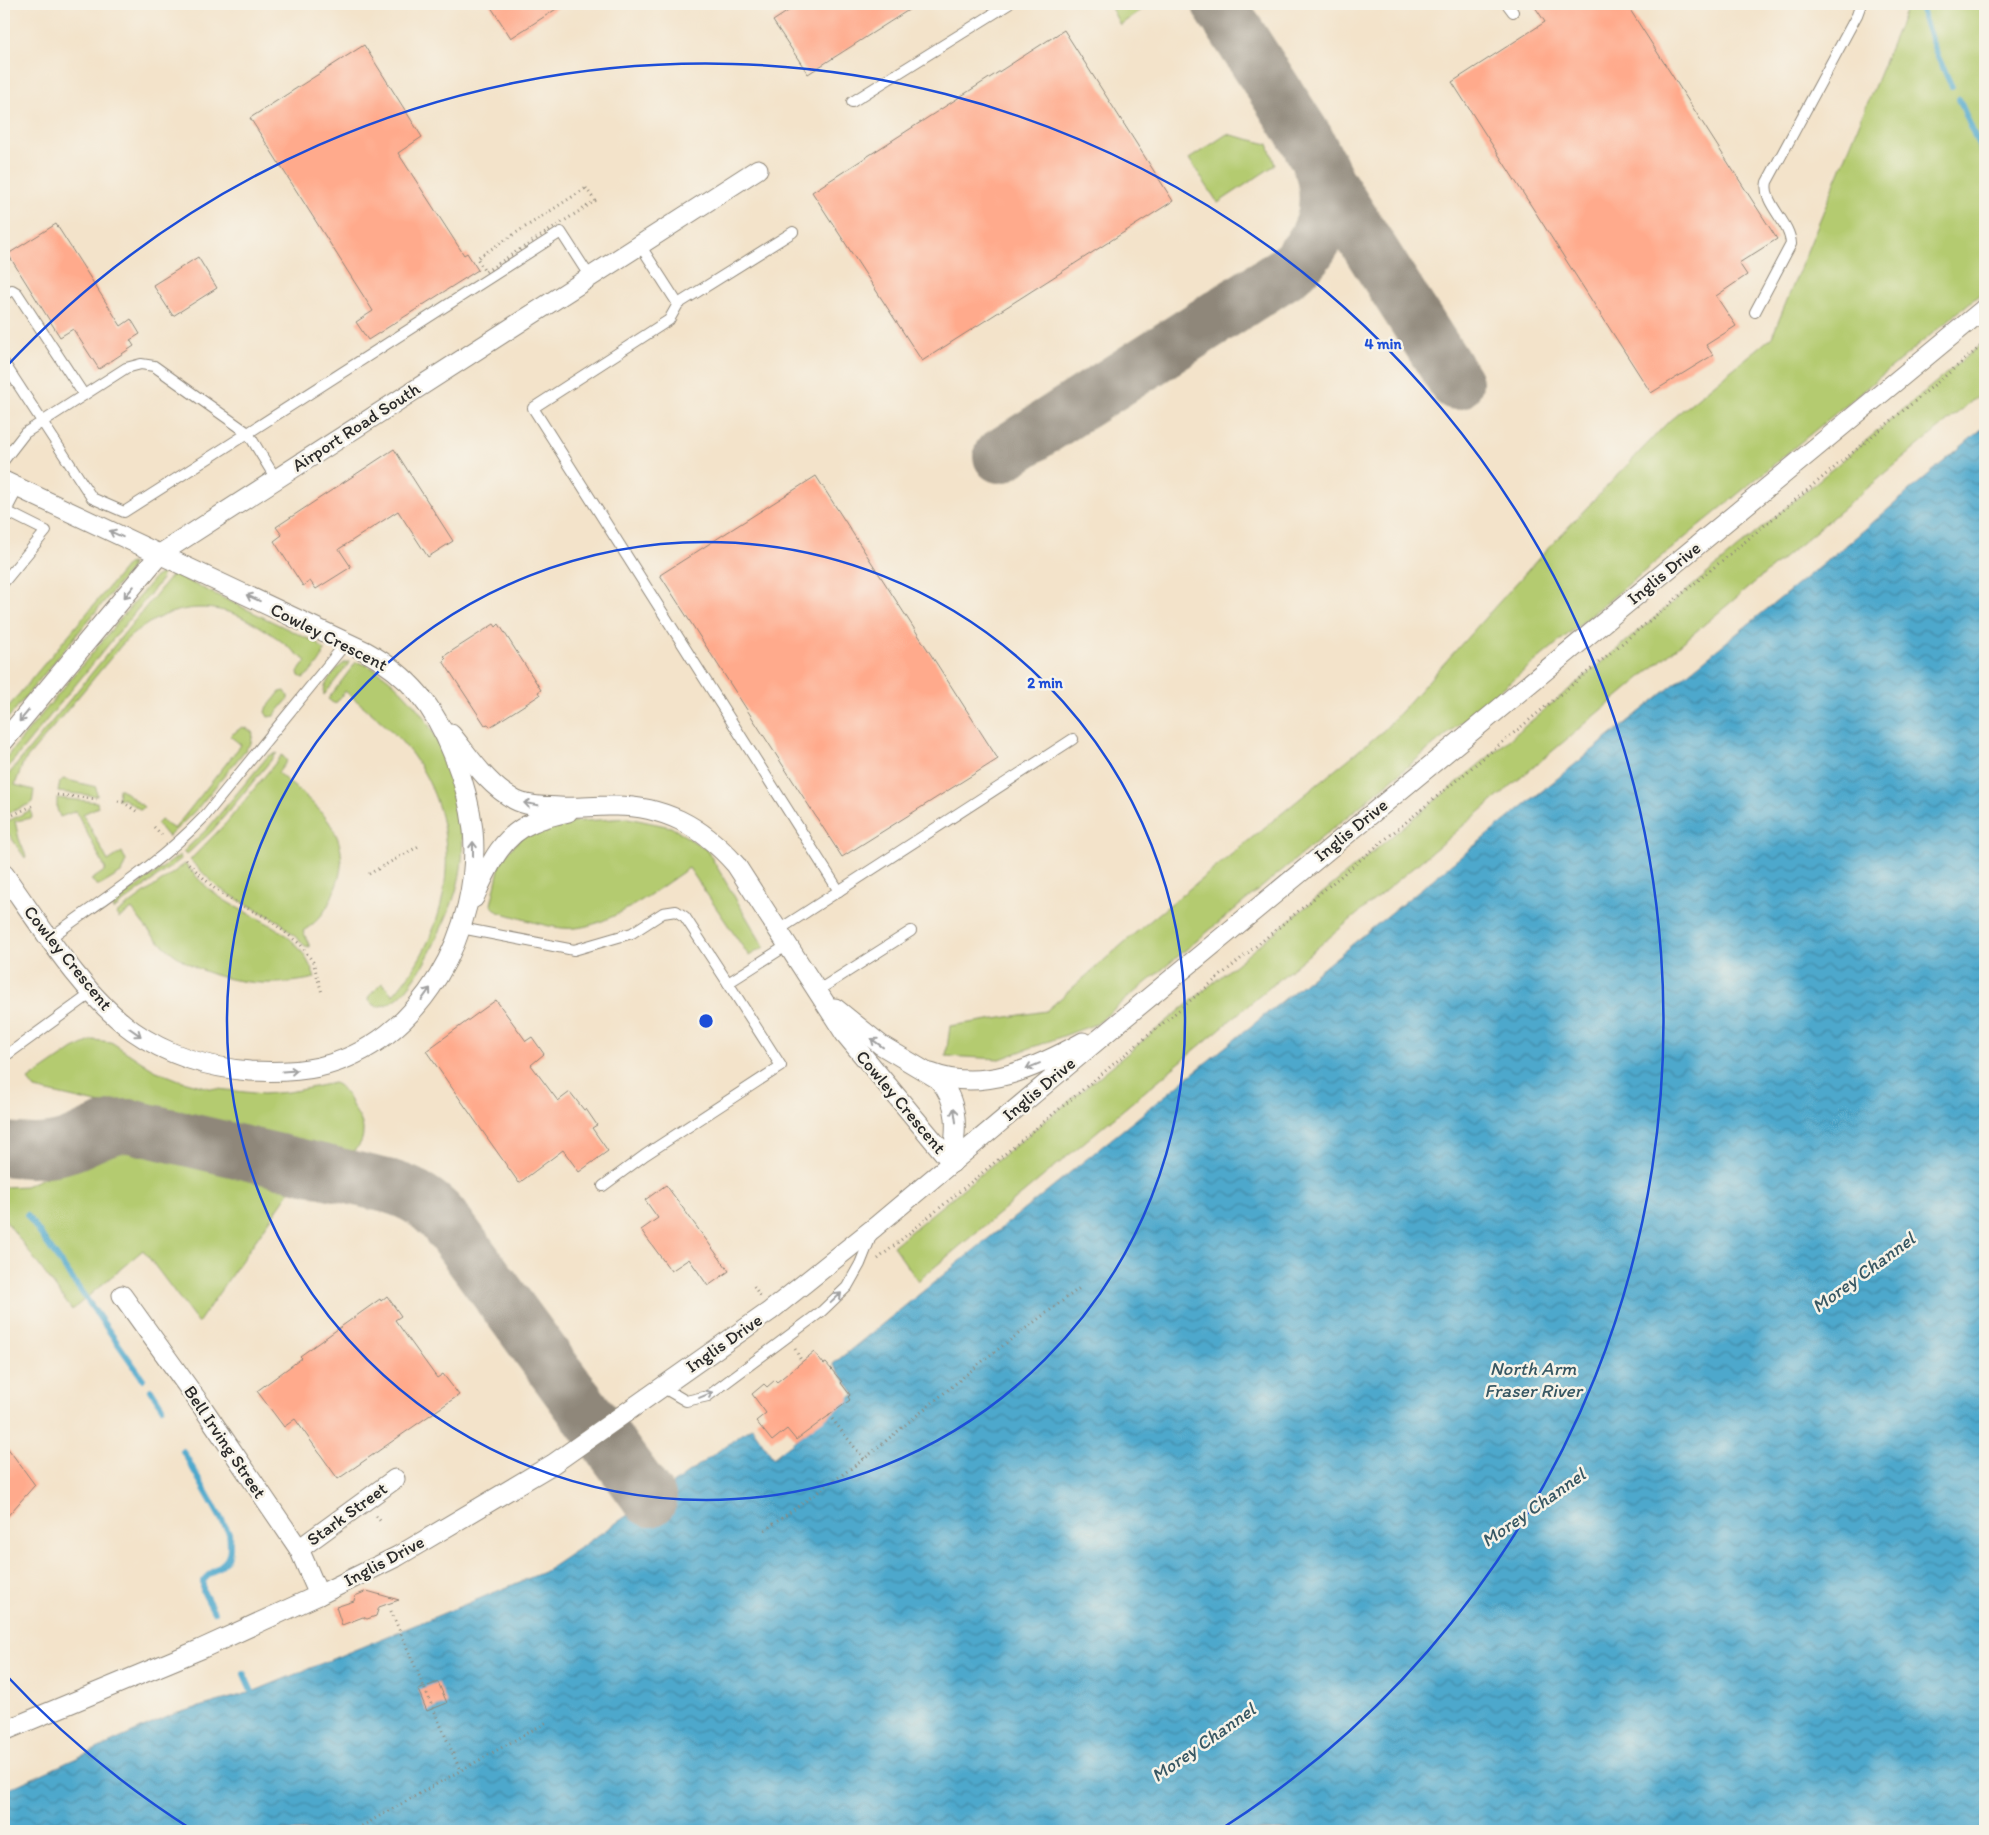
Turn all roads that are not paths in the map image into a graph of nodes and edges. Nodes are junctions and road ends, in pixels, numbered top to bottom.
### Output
1 (1009, 4) edge
2 (1861, 4) edge
3 (852, 102) dead end
4 (758, 169) dead end
5 (793, 232) dead end
6 (640, 245) junction
7 (590, 277) junction
8 (4, 295) edge
9 (678, 304) junction
10 (1985, 308) edge
11 (1754, 312) dead end
12 (4, 363) edge
13 (84, 395) junction
14 (42, 422) junction
15 (248, 433) junction
16 (4, 460) edge
17 (276, 479) junction
18 (11, 485) edge
19 (160, 554) junction
20 (4, 582) edge
21 (346, 642) junction
22 (428, 703) junction
23 (1072, 739) dead end
24 (4, 741) edge
25 (580, 808) junction
26 (4, 874) edge
27 (839, 891) junction
28 (463, 922) junction
29 (911, 931) dead end
30 (50, 938) junction
31 (782, 939) junction
32 (728, 983) junction
33 (92, 993) junction
34 (819, 993) junction
35 (1123, 1019) junction
36 (4, 1057) edge
37 (919, 1068) junction
38 (952, 1163) junction
39 (603, 1186) dead end
40 (875, 1228) junction
41 (122, 1295) dead end
42 (662, 1387) junction
43 (395, 1479) dead end
44 (299, 1549) junction
45 (319, 1595) junction
46 (4, 1731) edge

1 - 3 lane
2 - 11 lane
4 - 6 street, Airport Road South
5 - 9 lane
6 - 7 street, Airport Road South
6 - 9 lane
7 - 15 lane
7 - 17 street, Airport Road South
8 - 13 lane
9 - 27 lane
10 - 35 street, Inglis Drive
12 - 14 lane
13 - 14 lane
13 - 15 lane
14 - 15 lane
14 - 16 lane
15 - 17 lane
17 - 19 street, Airport Road South
19 -> 18 street, Cowley Crescent
18 - 20 lane
21 -> 19 street, Cowley Crescent
19 -> 24 street, Airport Road South
21 - 22 street, Cowley Crescent
21 - 30 lane
25 -> 22 street
28 -> 22 street, Cowley Crescent
23 - 27 lane
25 - 28 street
25 - 31 street, Cowley Crescent
26 - 30 street, Cowley Crescent
27 - 31 lane
28 - 32 lane
33 -> 28 street, Cowley Crescent
29 - 34 lane
30 - 33 street, Cowley Crescent
31 - 32 lane
31 - 34 street, Cowley Crescent
32 - 39 lane
33 - 36 lane
37 -> 34 street, Cowley Crescent
34 - 38 street, Cowley Crescent
35 -> 37 street
35 - 38 street, Inglis Drive
38 -> 37 street, Cowley Crescent
38 - 40 street, Inglis Drive
40 - 42 street, Inglis Drive
42 -> 40 lane
41 - 44 street, Bell Irving Street
42 - 45 street, Inglis Drive
43 - 44 street, Stark Street
44 - 45 street, Bell Irving Street
45 - 46 street, Inglis Drive

